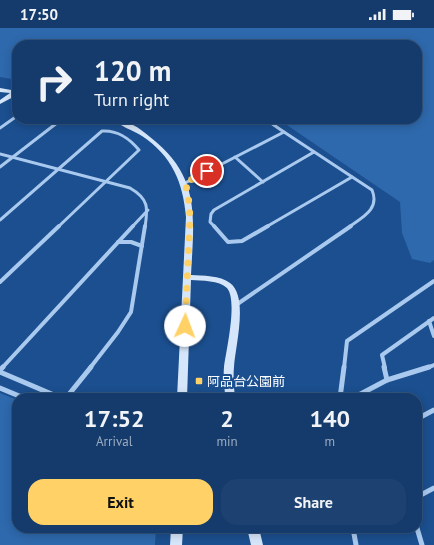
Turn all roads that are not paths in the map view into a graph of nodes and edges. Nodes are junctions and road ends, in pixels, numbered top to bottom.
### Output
1 (0, 90) edge
2 (12, 92) edge
3 (12, 95) edge
4 (0, 102) edge
5 (12, 120) edge
6 (56, 124) edge
7 (127, 124) edge
8 (272, 124) edge
9 (0, 128) edge
10 (284, 132) junction
11 (314, 152) junction
12 (0, 154) edge
13 (13, 157) junction
14 (235, 158) junction
15 (0, 167) edge
16 (58, 169) junction
17 (352, 177) junction
18 (105, 182) junction
19 (263, 182) junction
20 (185, 183) junction
21 (148, 210) junction
22 (0, 220) edge
23 (118, 242) junction
24 (142, 246) junction
25 (188, 277) junction
26 (434, 281) edge
27 (0, 282) edge
28 (235, 305) junction
29 (434, 318) edge
30 (429, 321) junction
31 (434, 336) edge
32 (434, 365) edge
33 (0, 371) edge
34 (387, 380) junction
35 (0, 388) edge
36 (12, 393) edge
37 (50, 393) edge
38 (70, 393) edge
39 (182, 393) edge
40 (230, 393) edge
41 (341, 393) edge
42 (362, 393) edge
43 (434, 410) edge
44 (422, 416) edge
45 (434, 488) edge
46 (422, 494) edge
47 (177, 533) edge
48 (254, 533) edge
49 (354, 533) edge
50 (418, 533) edge
51 (176, 545) edge
52 (257, 545) edge
53 (356, 545) edge
54 (422, 545) edge

1 - 2 street
3 - 4 street
5 - 9 street
6 - 13 street
7 - 20 street
8 - 10 street
10 - 11 street
10 - 14 street
11 - 17 street
11 - 19 street
12 - 13 street
13 - 15 street
13 - 16 street
14 - 19 street
14 - 20 street
16 - 18 street
16 - 18 street
16 - 22 street
17 - 19 street
17 - 28 street
18 - 21 street
18 - 27 street
20 - 25 street
21 - 23 street
21 - 24 street
23 - 24 street
23 - 33 street
24 - 38 street
25 - 28 street
25 - 39 street
26 - 41 street
28 - 40 street
29 - 30 street
30 - 31 street
30 - 34 street
32 - 34 street
33 - 37 street
34 - 42 street
35 - 36 street
43 - 44 street
45 - 46 street
47 - 51 street
48 - 52 street
49 - 53 street
50 - 54 street

